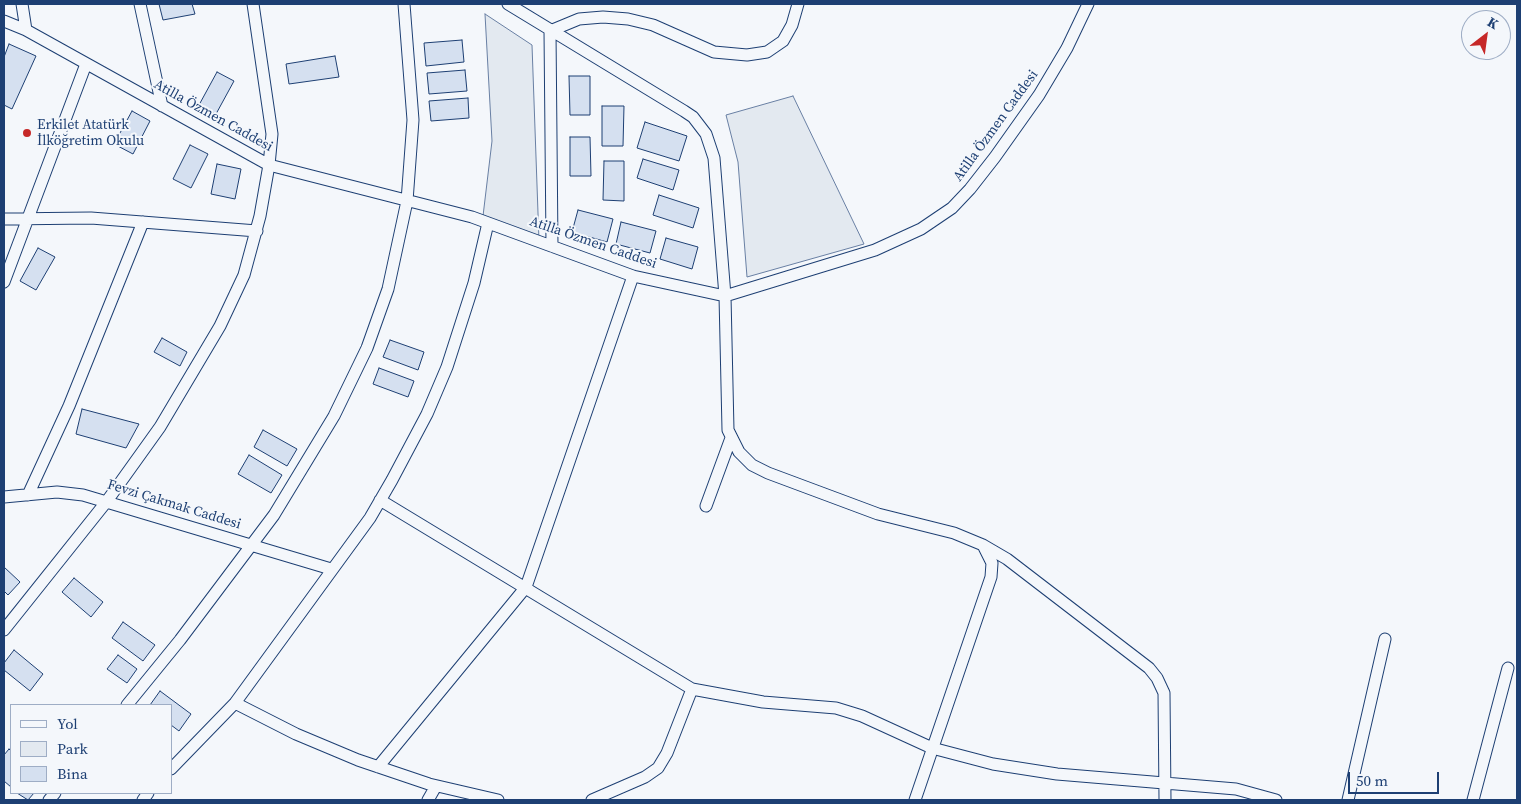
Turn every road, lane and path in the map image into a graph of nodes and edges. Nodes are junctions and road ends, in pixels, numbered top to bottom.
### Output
1 (22, 4) edge
2 (140, 4) edge
3 (253, 4) edge
4 (404, 4) edge
5 (508, 4) edge
6 (798, 4) edge
7 (1088, 4) edge
8 (4, 21) edge
9 (26, 30) junction
10 (550, 31) junction
11 (86, 64) junction
12 (162, 106) junction
13 (269, 165) junction
14 (407, 201) junction
15 (4, 219) edge
16 (27, 219) junction
17 (143, 222) junction
18 (488, 223) junction
19 (257, 231) junction
20 (552, 246) junction
21 (632, 276) junction
22 (4, 282) edge
23 (725, 296) junction
24 (730, 438) junction
25 (28, 495) junction
26 (4, 497) edge
27 (380, 500) junction
28 (107, 501) junction
29 (706, 506) dead end
30 (253, 545) junction
31 (983, 545) junction
32 (331, 569) junction
33 (526, 587) junction
34 (4, 630) edge
35 (1385, 639) dead end
36 (1508, 668) dead end
37 (692, 690) junction
38 (235, 703) junction
39 (128, 704) edge
40 (932, 748) junction
41 (378, 767) junction
42 (172, 768) edge
43 (1165, 783) junction
44 (436, 786) junction
45 (461, 796) edge
46 (428, 800) edge
47 (498, 800) edge
48 (592, 800) edge
49 (915, 800) edge
50 (1165, 800) edge
51 (1276, 800) edge
52 (1348, 800) edge
53 (1473, 800) edge

1 - 9 street
2 - 12 street
3 - 13 street
4 - 14 street
5 - 10 street
6 - 10 street
7 - 23 street, Atilla Özmen Caddesi
8 - 9 street, Atilla Özmen Caddesi
9 - 11 street, Atilla Özmen Caddesi
10 - 20 street
10 - 23 street
11 - 12 street, Atilla Özmen Caddesi
11 - 16 street
12 - 13 street, Atilla Özmen Caddesi
13 - 14 street, Atilla Özmen Caddesi
13 - 19 street
14 - 18 street, Atilla Özmen Caddesi
14 - 30 street
15 - 16 street
16 - 17 street
16 - 22 street
17 - 19 street
17 - 25 street
18 - 20 street, Atilla Özmen Caddesi
18 - 27 street
19 - 28 street
20 - 21 street, Atilla Özmen Caddesi
21 - 23 street, Atilla Özmen Caddesi
21 - 33 street
23 - 24 street
24 - 29 street
24 - 31 street
25 - 26 street, Fevzi Çakmak Caddesi
25 - 28 street, Fevzi Çakmak Caddesi
27 - 32 street
27 - 33 street
28 - 30 street, Fevzi Çakmak Caddesi
28 - 34 street
30 - 32 street, Fevzi Çakmak Caddesi
30 - 39 street
31 - 40 street
31 - 43 street
32 - 38 street
33 - 37 street
33 - 41 street
35 - 52 street
36 - 53 street
37 - 40 street
37 - 48 street
38 - 41 street
38 - 42 street
40 - 43 street
40 - 49 street
41 - 44 street
43 - 50 street
43 - 51 street
44 - 45 street
44 - 46 street
45 - 47 street

